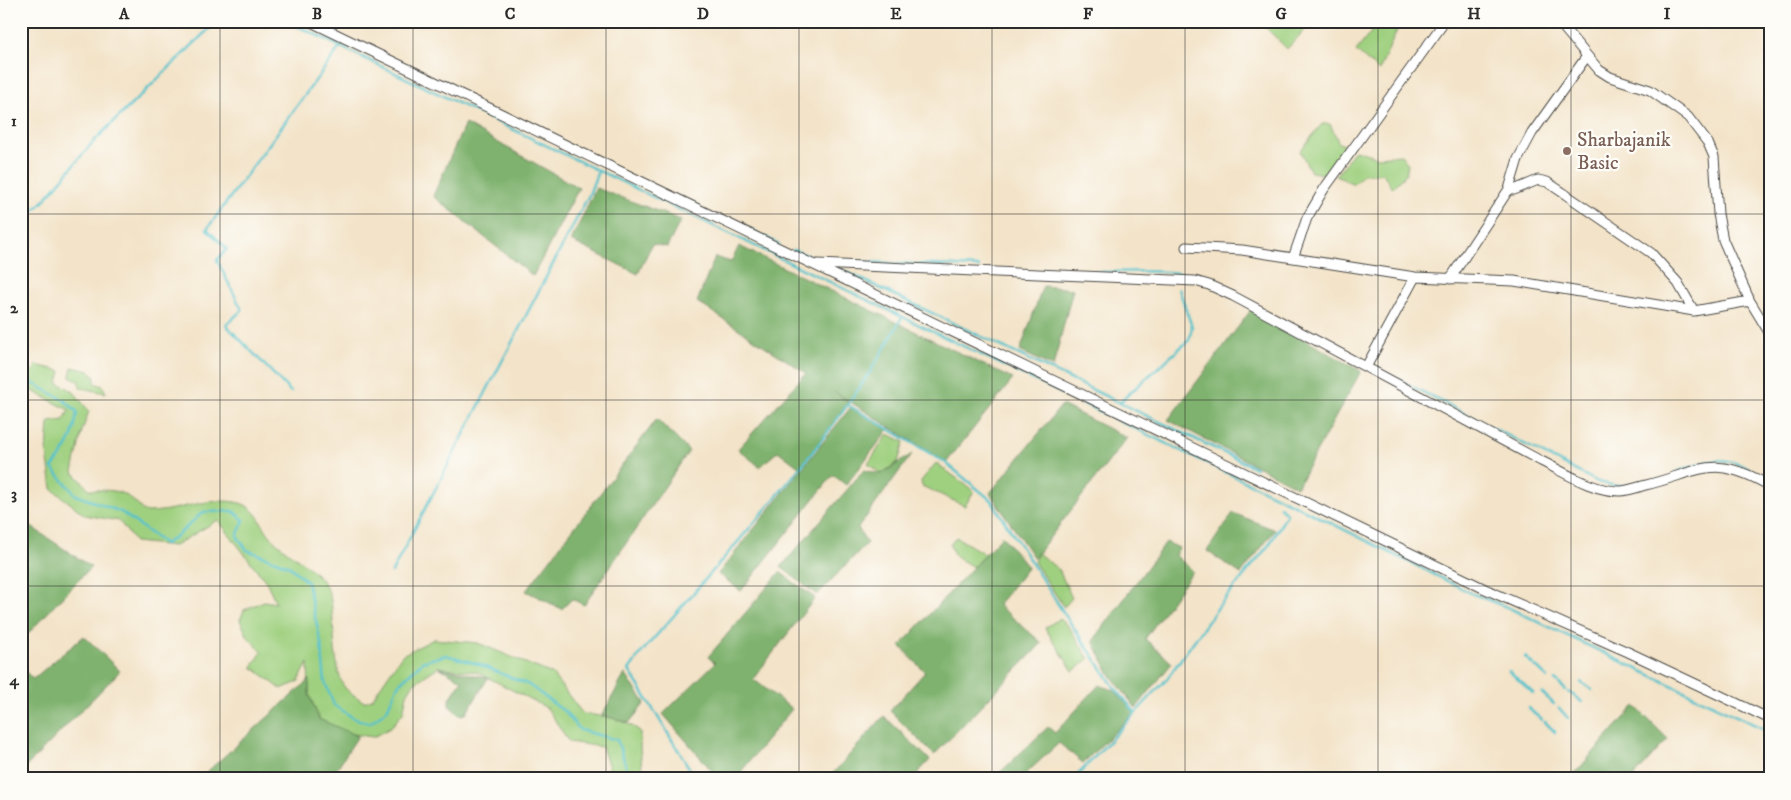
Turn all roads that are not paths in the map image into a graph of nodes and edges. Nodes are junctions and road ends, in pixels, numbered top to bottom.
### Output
1 (309, 21) edge
2 (1445, 21) edge
3 (1558, 21) edge
4 (1587, 56) junction
5 (1509, 189) junction
6 (1186, 247) dead end
7 (1293, 258) junction
8 (813, 263) junction
9 (1415, 277) junction
10 (1450, 278) junction
11 (1750, 301) junction
12 (1694, 311) junction
13 (1770, 334) edge
14 (1366, 366) junction
15 (1770, 486) edge
16 (1770, 719) edge

1 - 8 street
2 - 7 street
3 - 4 street
4 - 5 street
4 - 11 street
5 - 10 street
5 - 12 street
6 - 7 street
7 - 9 street
8 - 14 street
8 - 16 street
9 - 10 street
9 - 14 street
10 - 12 street
11 - 12 street
11 - 13 street
14 - 15 street

